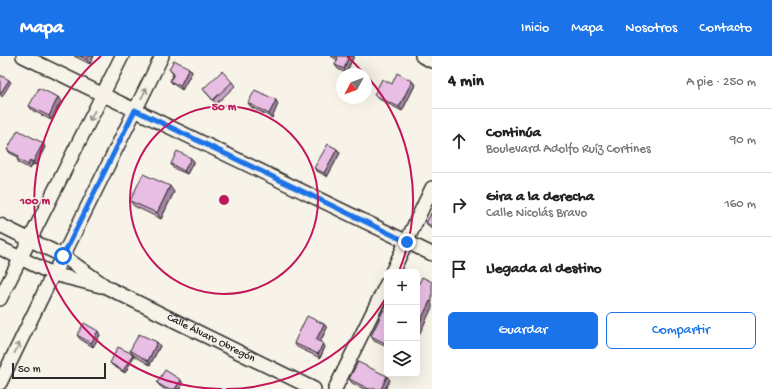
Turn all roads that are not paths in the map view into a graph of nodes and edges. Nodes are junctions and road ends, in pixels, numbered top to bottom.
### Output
1 (23, 56) edge
2 (122, 56) edge
3 (162, 56) edge
4 (422, 56) edge
5 (432, 61) edge
6 (103, 95) junction
7 (135, 110) junction
8 (432, 188) edge
9 (0, 225) edge
10 (29, 240) junction
11 (407, 242) junction
12 (0, 248) edge
13 (432, 254) edge
14 (63, 256) junction
15 (20, 258) junction
16 (394, 269) edge
17 (53, 274) junction
18 (108, 288) junction
19 (384, 289) edge
20 (0, 299) edge
21 (0, 383) edge
22 (314, 389) edge
23 (335, 389) edge

1 - 6 street
2 - 6 street
7 -> 3 street
4 - 5 street
6 - 7 street
6 -> 10 street
7 - 11 street
7 - 14 street
8 - 11 street
9 - 10 street, Calle Álvaro Obregón
10 - 14 street, Calle Álvaro Obregón
10 - 15 street
11 - 13 street
11 - 16 street
12 - 15 street, Calle Álvaro Obregón
14 - 17 street
14 - 18 street, Calle Álvaro Obregón
15 - 17 street, Calle Álvaro Obregón
15 - 20 street
17 - 18 street, Calle Álvaro Obregón
21 -> 17 street
18 - 22 street, Calle Álvaro Obregón
19 - 23 street

